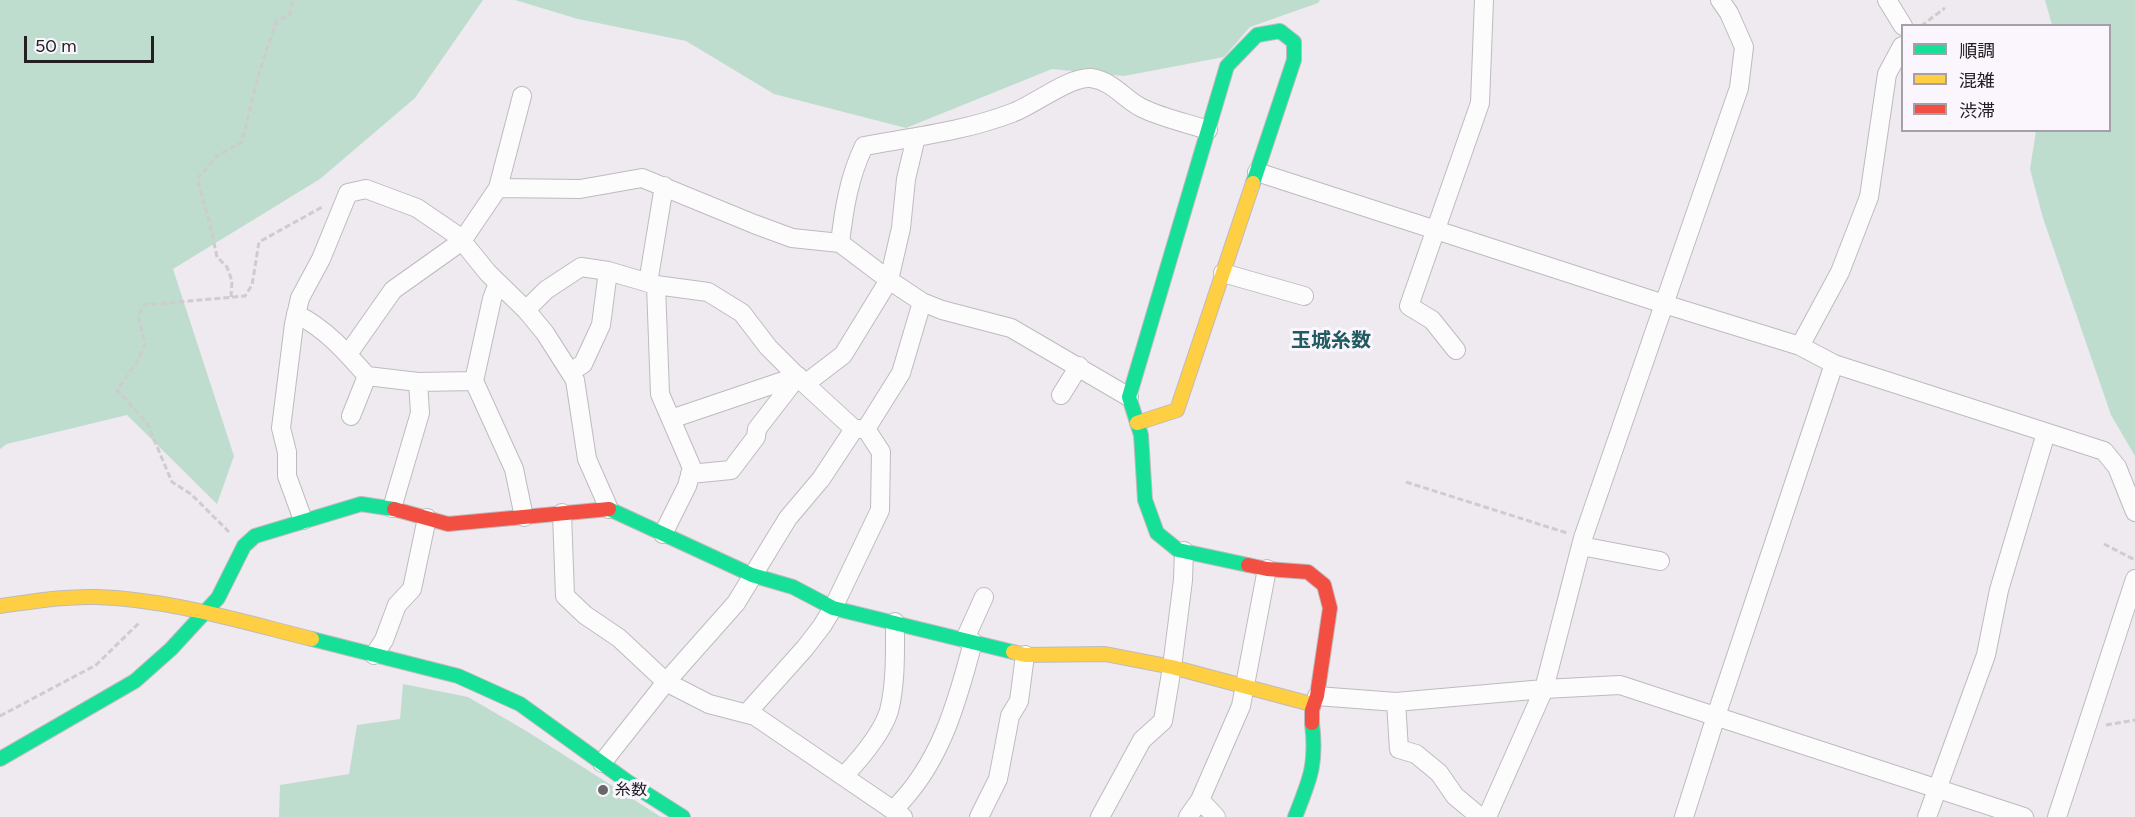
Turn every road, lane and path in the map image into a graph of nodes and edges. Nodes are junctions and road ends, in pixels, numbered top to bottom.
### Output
1 (293, 0) edge
2 (1484, 0) edge
3 (1720, 0) edge
4 (1887, 0) edge
5 (1945, 8) dead end
6 (1902, 24) edge
7 (1924, 24) edge
8 (1901, 48) edge
9 (522, 96) dead end
10 (1208, 130) junction
11 (916, 137) junction
12 (1257, 172) junction
13 (664, 186) junction
14 (498, 188) junction
15 (348, 193) junction
16 (1437, 229) junction
17 (462, 241) junction
18 (840, 243) junction
19 (608, 271) junction
20 (1223, 273) junction
21 (889, 280) junction
22 (498, 283) junction
23 (652, 284) junction
24 (1304, 296) dead end
25 (231, 297) junction
26 (922, 302) junction
27 (1664, 304) junction
28 (526, 310) junction
29 (296, 314) junction
30 (1800, 346) junction
31 (1456, 350) dead end
32 (348, 354) junction
33 (1834, 364) junction
34 (1079, 366) junction
35 (570, 372) junction
36 (367, 376) junction
37 (802, 380) junction
38 (474, 381) junction
39 (418, 382) junction
40 (1061, 394) dead end
41 (1129, 397) junction
42 (351, 416) dead end
43 (670, 418) junction
44 (1137, 423) junction
45 (860, 429) junction
46 (2046, 433) junction
47 (690, 474) junction
48 (1406, 482) dead end
49 (392, 508) junction
50 (609, 509) junction
51 (2135, 512) edge
52 (562, 513) junction
53 (524, 517) junction
54 (427, 518) junction
55 (303, 520) junction
56 (663, 534) junction
57 (1582, 542) junction
58 (2104, 544) dead end
59 (244, 546) junction
60 (1184, 551) junction
61 (2135, 560) edge
62 (1660, 561) dead end
63 (1267, 569) junction
64 (752, 575) junction
65 (2135, 579) edge
66 (984, 597) dead end
67 (0, 606) edge
68 (833, 608) junction
69 (204, 613) junction
70 (143, 620) dead end
71 (896, 622) junction
72 (969, 641) junction
73 (374, 656) junction
74 (1025, 656) junction
75 (1172, 667) junction
76 (666, 682) junction
77 (1245, 688) junction
78 (1544, 689) junction
79 (1314, 700) junction
80 (1396, 702) junction
81 (747, 713) junction
82 (0, 716) edge
83 (1716, 716) junction
84 (2135, 720) edge
85 (2086, 728) junction
86 (0, 759) edge
87 (602, 762) junction
88 (844, 776) junction
89 (1937, 787) junction
90 (1200, 800) junction
91 (898, 814) edge
92 (683, 817) edge
93 (979, 817) edge
94 (1100, 817) edge
95 (1188, 817) edge
96 (1216, 817) edge
97 (1295, 817) edge
98 (1480, 817) edge
99 (1487, 817) edge
100 (1684, 817) edge
101 (1928, 817) edge
102 (2025, 817) edge
103 (2057, 817) edge

1 - 25 path
2 - 16 street
3 - 27 street
4 - 6 street
5 - 7 path
8 - 30 street
9 - 14 street
10 - 11 street
10 - 12 street
10 - 41 street
11 - 18 street
11 - 21 street
12 - 16 street
12 - 20 street
13 - 14 street
13 - 18 street
13 - 23 street
14 - 17 street
15 - 17 street
15 - 25 path
15 - 29 street
16 - 27 street
16 - 31 street
17 - 22 street
17 - 32 street
18 - 21 street
19 - 23 street
19 - 28 street
19 - 35 street
20 - 24 street
20 - 44 street
21 - 26 street
21 - 37 street
22 - 28 street
22 - 38 street
23 - 37 street
23 - 43 street
25 - 59 path
26 - 34 street
26 - 45 street
27 - 30 street
27 - 57 street
28 - 35 street
29 - 32 street
29 - 55 street
30 - 33 street
32 - 36 street
33 - 46 street
33 - 83 street
34 - 40 street
34 - 41 street
35 - 50 street
36 - 39 street
36 - 42 street
37 - 43 street
37 - 45 street
37 - 47 street
38 - 39 street
38 - 53 street
39 - 49 street
41 - 44 street
43 - 47 street
44 - 60 street
45 - 64 street
45 - 68 street
46 - 51 street
46 - 89 street
47 - 56 street
48 - 57 path
49 - 54 street
49 - 55 street
50 - 52 street
50 - 56 street
52 - 53 street
52 - 76 street
53 - 54 street
54 - 73 street
55 - 59 street
56 - 64 street
57 - 62 street
57 - 78 street
58 - 61 path
59 - 69 street
60 - 63 street
60 - 75 street
63 - 77 street
63 - 79 street
64 - 68 street
64 - 76 street
65 - 85 street
66 - 72 street
67 - 69 street
68 - 71 street
68 - 81 street
69 - 73 street
69 - 86 street
70 - 82 path
71 - 72 street
71 - 88 street
72 - 74 street
72 - 91 street
73 - 87 street
74 - 75 street
74 - 93 street
75 - 77 street
75 - 94 street
76 - 81 street
76 - 87 street
77 - 79 street
77 - 90 street
78 - 80 street
78 - 83 street
78 - 99 street
79 - 80 street
79 - 97 street
80 - 98 street
81 - 88 street
83 - 89 street
83 - 100 street
84 - 85 path
85 - 103 street
87 - 92 street
88 - 91 street
89 - 101 street
89 - 102 street
90 - 95 street
90 - 96 street

